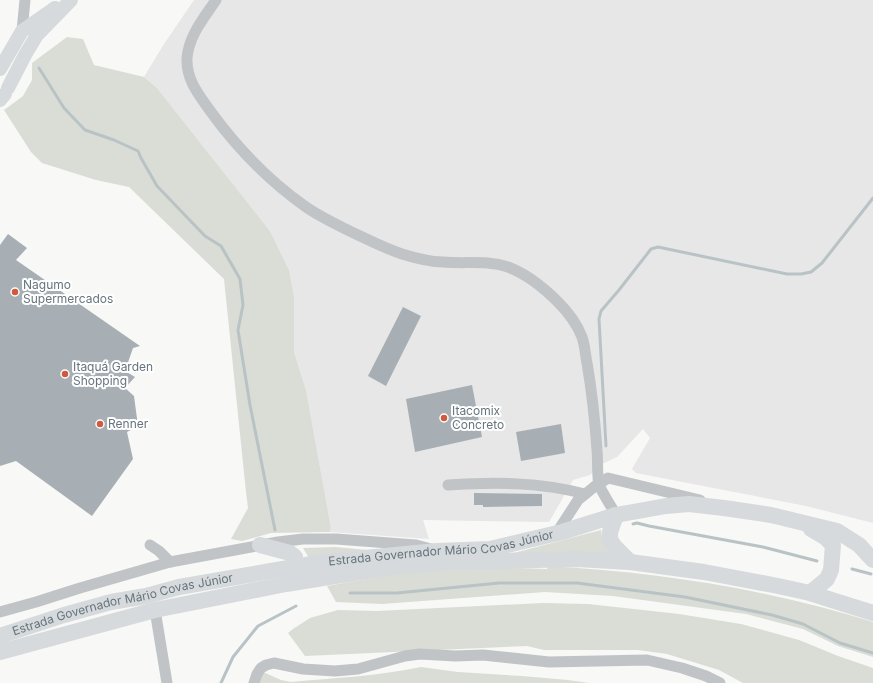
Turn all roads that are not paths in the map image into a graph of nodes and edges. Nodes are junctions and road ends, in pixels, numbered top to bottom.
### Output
1 (25, 0) edge
2 (66, 0) edge
3 (71, 0) edge
4 (216, 0) edge
5 (22, 31) junction
6 (0, 69) edge
7 (0, 76) edge
8 (3, 94) edge
9 (599, 484) junction
10 (448, 485) dead end
11 (586, 494) junction
12 (755, 513) junction
13 (616, 515) junction
14 (800, 523) junction
15 (556, 534) junction
16 (150, 545) dead end
17 (260, 545) junction
18 (438, 551) junction
19 (873, 560) edge
20 (170, 562) junction
21 (630, 562) junction
22 (295, 567) junction
23 (272, 587) junction
24 (810, 593) junction
25 (155, 610) junction
26 (0, 612) edge
27 (873, 613) edge
28 (0, 636) edge
29 (0, 652) edge
30 (168, 683) edge
31 (254, 683) edge
32 (720, 683) edge

1 - 5 street
2 - 5 main road
3 - 8 main road
4 - 9 street
5 - 6 main road
7 - 8 main road
9 - 11 street
9 - 12 street
9 - 13 street
10 - 11 street
11 - 15 street
12 - 13 highway, Estrada Governador Mário Covas Júnior
12 - 14 highway, Estrada Governador Mário Covas Júnior
13 - 15 highway, Estrada Governador Mário Covas Júnior
13 - 21 highway
14 - 19 highway, Estrada Governador Mário Covas Júnior
14 - 24 highway
15 - 18 highway, Estrada Governador Mário Covas Júnior
16 - 20 street
17 - 18 street
17 - 20 street
17 - 22 highway
18 - 22 highway, Estrada Governador Mário Covas Júnior
20 - 26 street
21 - 23 highway, Estrada Governador Mário Covas Júnior
21 - 24 highway, Estrada Governador Mário Covas Júnior
22 - 23 highway
22 - 28 highway, Estrada Governador Mário Covas Júnior
23 - 25 highway, Estrada Governador Mário Covas Júnior
24 - 27 highway, Estrada Governador Mário Covas Júnior
25 - 29 highway, Estrada Governador Mário Covas Júnior
25 - 30 street
31 - 32 street

